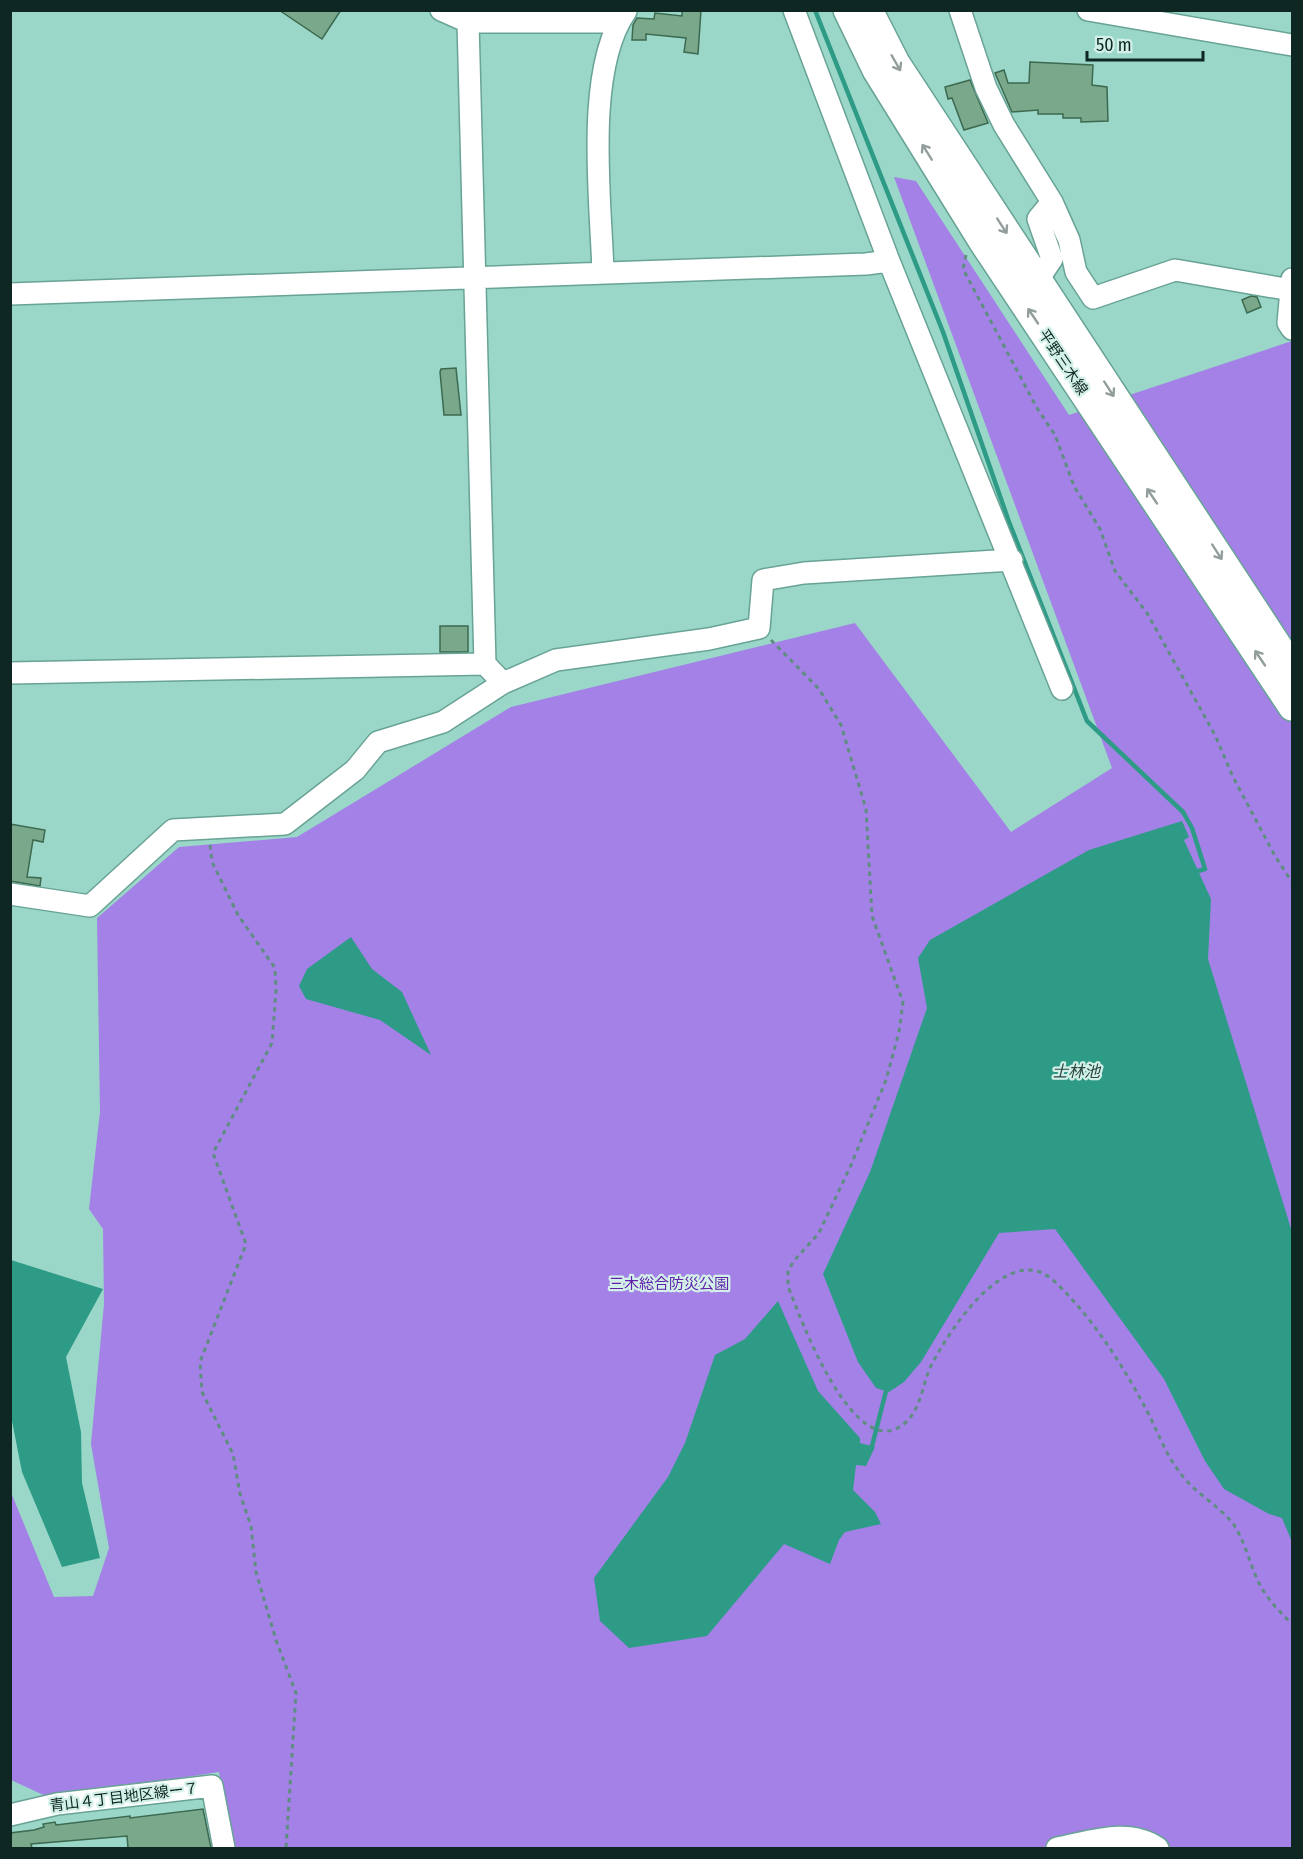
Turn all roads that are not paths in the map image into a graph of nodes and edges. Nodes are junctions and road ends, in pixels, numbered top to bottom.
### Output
1 (441, 10) edge
2 (794, 10) edge
3 (847, 10) edge
4 (870, 10) edge
5 (960, 10) edge
6 (1093, 11) edge
7 (622, 16) edge
8 (468, 22) junction
9 (1293, 45) edge
10 (1052, 202) junction
11 (889, 261) junction
12 (603, 273) junction
13 (473, 277) junction
14 (1038, 280) junction
15 (1292, 285) edge
16 (10, 294) edge
17 (1293, 329) edge
18 (1012, 560) junction
19 (485, 664) junction
20 (1293, 667) edge
21 (10, 673) edge
22 (503, 683) junction
23 (1062, 689) dead end
24 (1293, 707) edge
25 (10, 894) edge
26 (10, 1815) edge
27 (224, 1848) edge
28 (1057, 1848) edge
29 (1158, 1848) edge

1 - 8 street
2 - 11 street
24 -> 3 main road, 平野三木線
4 -> 14 main road, 平野三木線
5 - 10 street
6 - 9 street
7 - 8 street
7 - 12 street
8 - 13 street
10 - 14 street
10 - 15 street
11 - 12 street
11 - 18 street
12 - 13 street
13 - 16 street
13 - 19 street
14 -> 20 main road, 平野三木線
15 - 17 street
18 - 22 street
18 - 23 street
19 - 21 street
19 - 22 street
22 - 25 street
26 - 27 street, 青山４丁目地区線ー７
28 - 29 street

